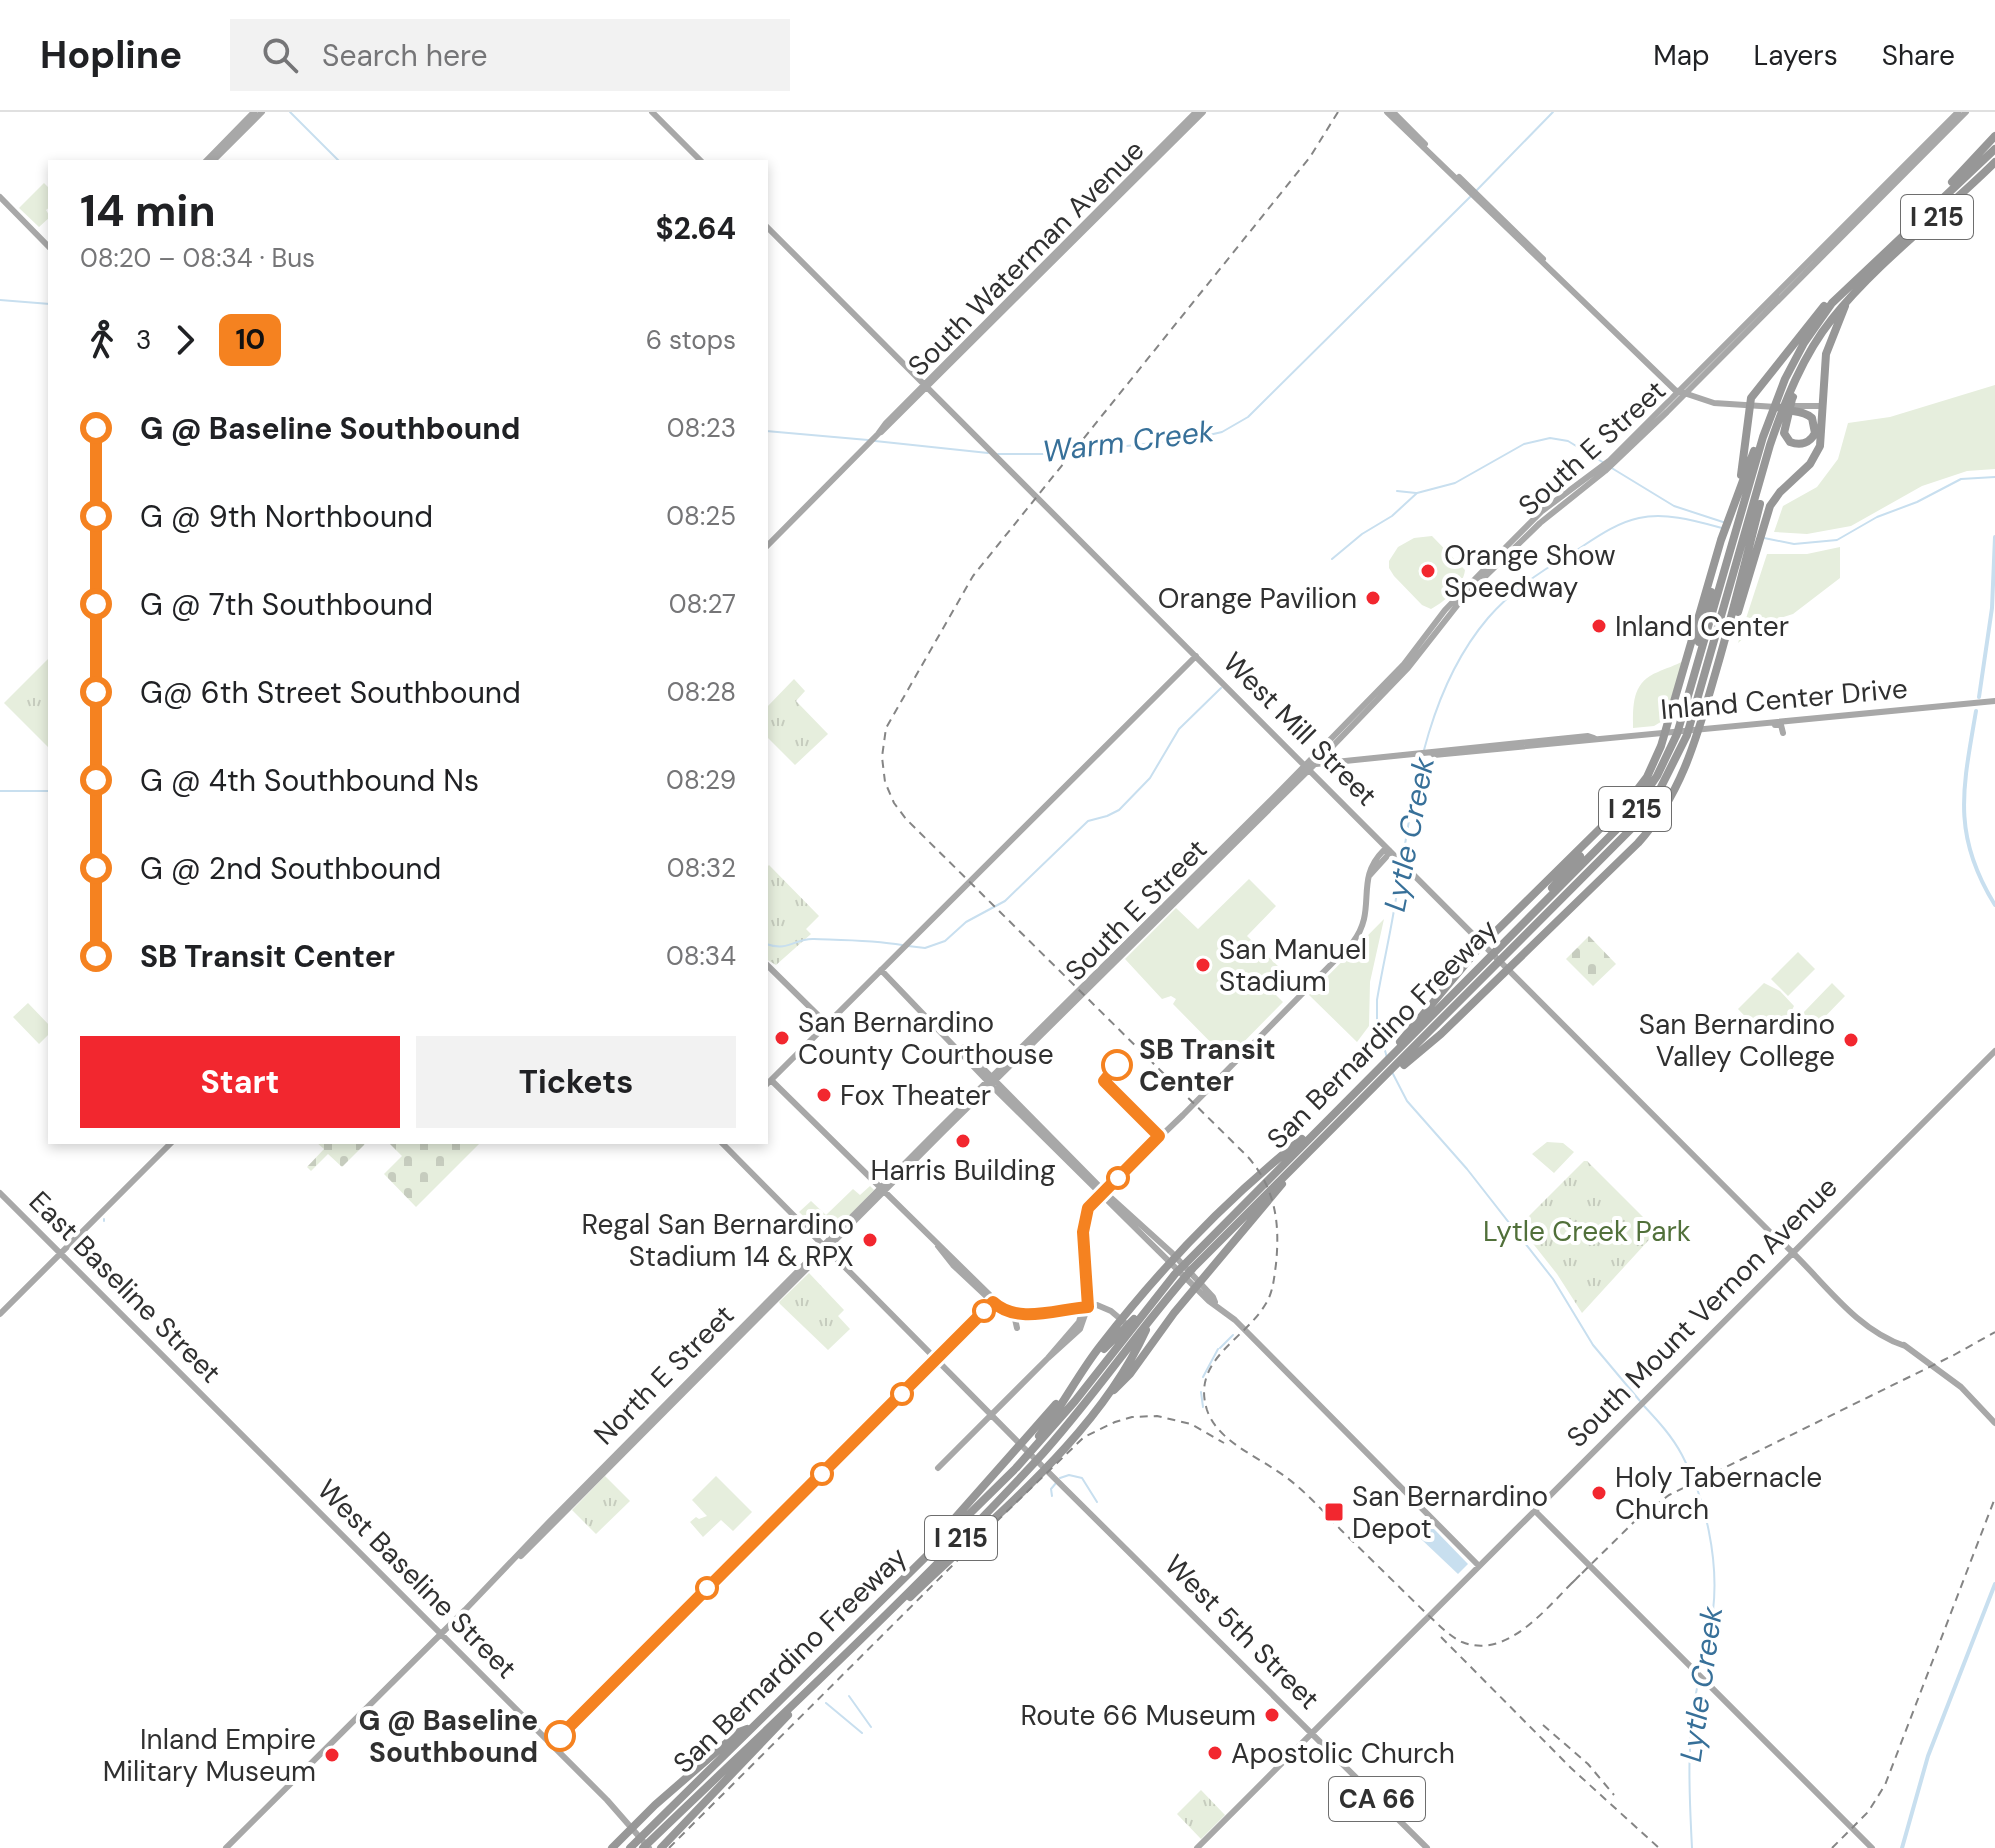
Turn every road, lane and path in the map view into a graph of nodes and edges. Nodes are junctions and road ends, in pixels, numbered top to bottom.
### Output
1 (254, 112) edge
2 (262, 112) edge
3 (652, 112) edge
4 (1196, 112) edge
5 (1203, 112) edge
6 (1390, 112) edge
7 (1958, 112) edge
8 (1966, 112) edge
9 (1995, 136) edge
10 (1995, 149) edge
11 (207, 160) edge
12 (214, 160) edge
13 (700, 160) edge
14 (1993, 165) edge
15 (0, 197) edge
16 (1920, 218) junction
17 (768, 228) edge
18 (1071, 237) junction
19 (48, 246) edge
20 (1059, 256) junction
21 (1832, 303) junction
22 (1846, 303) junction
23 (1796, 380) junction
24 (926, 386) junction
25 (1682, 393) junction
26 (904, 404) junction
27 (1751, 405) junction
28 (1823, 406) junction
29 (1777, 407) joint
30 (1797, 408) junction
31 (888, 429) junction
32 (878, 434) junction
33 (1763, 437) junction
34 (1751, 525) junction
35 (768, 545) edge
36 (1749, 548) junction
37 (1196, 656) junction
38 (1695, 672) junction
39 (1995, 701) edge
40 (1696, 708) junction
41 (1768, 723) junction
42 (1697, 730) junction
43 (1667, 732) junction
44 (1783, 733) dead end
45 (1309, 766) junction
46 (1631, 798) junction
47 (1662, 812) junction
48 (1389, 850) junction
49 (1539, 908) junction
50 (1550, 911) junction
51 (1483, 944) junction
52 (768, 966) edge
53 (1508, 969) junction
54 (881, 970) junction
55 (827, 1024) junction
56 (937, 1026) junction
57 (953, 1044) junction
58 (1995, 1051) edge
59 (1395, 1053) junction
60 (973, 1058) junction
61 (1403, 1063) junction
62 (992, 1081) junction
63 (768, 1082) edge
64 (1313, 1133) junction
65 (170, 1144) edge
66 (723, 1144) edge
67 (1274, 1185) junction
68 (882, 1192) junction
69 (1261, 1192) junction
70 (0, 1193) edge
71 (1103, 1193) junction
72 (1243, 1211) junction
73 (1229, 1218) junction
74 (1137, 1229) junction
75 (1151, 1235) junction
76 (828, 1247) junction
77 (61, 1253) junction
78 (1793, 1253) junction
79 (1173, 1260) junction
80 (1178, 1278) junction
81 (1198, 1285) junction
82 (1086, 1307) junction
83 (0, 1314) edge
84 (1020, 1314) junction
85 (1131, 1320) junction
86 (1017, 1328) dead end
87 (1131, 1342) junction
88 (1149, 1347) junction
89 (218, 1412) joint
90 (992, 1414) junction
91 (1995, 1423) edge
92 (1022, 1446) junction
93 (1035, 1462) junction
94 (938, 1468) dead end
95 (1044, 1468) junction
96 (983, 1501) junction
97 (1535, 1511) junction
98 (1478, 1565) junction
99 (885, 1597) junction
100 (886, 1614) junction
101 (441, 1634) junction
102 (799, 1697) junction
103 (751, 1728) junction
104 (1312, 1734) junction
105 (632, 1831) junction
106 (226, 1848) edge
107 (612, 1848) edge
108 (630, 1848) edge
109 (646, 1848) edge
110 (661, 1848) edge
111 (1197, 1848) edge
112 (1427, 1848) edge
113 (1872, 1848) edge

1 - 11 main road
2 - 12 main road
3 - 13 main road
4 - 18 main road, South Waterman Avenue
5 - 20 main road, South Waterman Avenue
6 - 25 main road
7 - 25 main road, South E Street
8 - 25 main road, South E Street
9 - 16 highway
10 - 16 highway, San Bernardino Freeway / I 215
14 - 22 highway, I 215
15 - 19 main road
16 - 21 highway, San Bernardino Freeway / I 215
17 - 24 main road, West Mill Street
18 - 20 main road
18 - 24 main road, South Waterman Avenue
20 - 24 main road, South Waterman Avenue
21 - 27 highway
21 - 33 highway, San Bernardino Freeway / I 215
22 - 23 highway, I 215
22 - 28 highway
23 - 30 highway
23 - 34 highway, I 215
24 - 26 main road, South Waterman Avenue
24 - 31 main road, South Waterman Avenue
24 - 37 main road, West Mill Street
25 - 27 main road
25 - 45 main road, South E Street
26 - 31 main road
26 - 32 main road, South Waterman Avenue
27 - 29 main road
27 - 38 highway
28 - 30 main road
28 - 34 highway
29 - 30 highway
31 - 32 main road, South Waterman Avenue
32 - 35 main road, South Waterman Avenue
33 - 34 highway, San Bernardino Freeway / I 215
33 - 43 highway
34 - 36 highway
34 - 36 highway, San Bernardino Freeway / I 215
34 - 38 highway, San Bernardino Freeway / I 215
36 - 40 highway, San Bernardino Freeway / I 215
36 - 40 highway
36 - 42 highway
37 - 45 main road, West Mill Street
37 - 54 main road
38 - 49 highway, San Bernardino Freeway / I 215
39 - 41 main road, Inland Center Drive
40 - 50 highway, San Bernardino Freeway / I 215
41 - 42 main road, Inland Center Drive
41 - 44 main road
42 - 43 main road, Inland Center Drive
42 - 47 highway
43 - 45 main road, Inland Center Drive
43 - 46 highway
45 - 48 main road, West Mill Street
45 - 62 main road, South E Street
46 - 49 highway
46 - 51 highway
47 - 50 highway
47 - 53 highway
48 - 51 main road, West Mill Street
48 - 71 main road
49 - 59 highway, San Bernardino Freeway / I 215
50 - 61 highway, San Bernardino Freeway / I 215
51 - 53 main road, West Mill Street
51 - 59 highway
52 - 55 main road
53 - 61 highway
53 - 78 main road, West Mill Street
54 - 55 main road
54 - 56 main road
55 - 63 main road
56 - 57 main road
56 - 60 main road
57 - 60 main road
57 - 62 main road
58 - 78 main road, South Mount Vernon Avenue
59 - 64 highway, San Bernardino Freeway / I 215
60 - 62 main road
61 - 67 highway, San Bernardino Freeway / I 215
62 - 68 main road, North E Street
62 - 71 main road
63 - 68 main road
64 - 67 highway, San Bernardino Freeway / I 215
64 - 69 highway
65 - 77 main road
66 - 76 main road, West 5th Street
67 - 69 highway, San Bernardino Freeway / I 215
67 - 69 highway
68 - 76 main road, North E Street
68 - 84 main road
69 - 72 highway
69 - 72 highway
70 - 77 main road, East Baseline Street
71 - 74 main road
71 - 75 main road
71 - 82 main road
72 - 73 highway
72 - 73 highway, San Bernardino Freeway / I 215
72 - 81 highway
73 - 79 highway
73 - 80 highway, San Bernardino Freeway / I 215
74 - 75 main road
74 - 79 main road
75 - 79 main road
76 - 90 main road, West 5th Street
76 - 101 main road, North E Street
77 - 83 main road
77 - 89 main road, East Baseline Street
78 - 91 main road, West Mill Street
78 - 97 main road, South Mount Vernon Avenue
79 - 81 main road
79 - 85 highway
80 - 85 highway, San Bernardino Freeway / I 215
80 - 87 highway, San Bernardino Freeway / I 215
81 - 88 highway
81 - 98 main road
82 - 84 main road
82 - 85 main road
82 - 90 main road
84 - 86 main road
85 - 87 highway, San Bernardino Freeway / I 215
85 - 88 main road
85 - 92 highway
85 - 96 highway
87 - 93 highway, San Bernardino Freeway / I 215
87 - 95 highway
87 - 96 highway, San Bernardino Freeway / I 215
88 - 93 highway
89 - 101 main road, West Baseline Street
90 - 92 main road, West 5th Street
90 - 94 main road
92 - 95 main road, West 5th Street / CA 66
92 - 99 highway
93 - 100 highway, San Bernardino Freeway / I 215
95 - 100 highway
95 - 104 main road, West 5th Street / CA 66
96 - 99 highway, San Bernardino Freeway / I 215
97 - 98 main road, South Mount Vernon Avenue
97 - 113 main road
98 - 104 main road, South Mount Vernon Avenue
99 - 103 highway, San Bernardino Freeway / I 215
100 - 102 highway, San Bernardino Freeway / I 215
101 - 105 main road, West Baseline Street
101 - 106 main road, North E Street
102 - 109 highway, San Bernardino Freeway / I 215
102 - 110 highway
103 - 105 highway
103 - 108 highway, San Bernardino Freeway / I 215
104 - 111 main road, South Mount Vernon Avenue
104 - 112 main road, West 5th Street / CA 66
105 - 107 highway
105 - 109 main road, West Baseline Street

